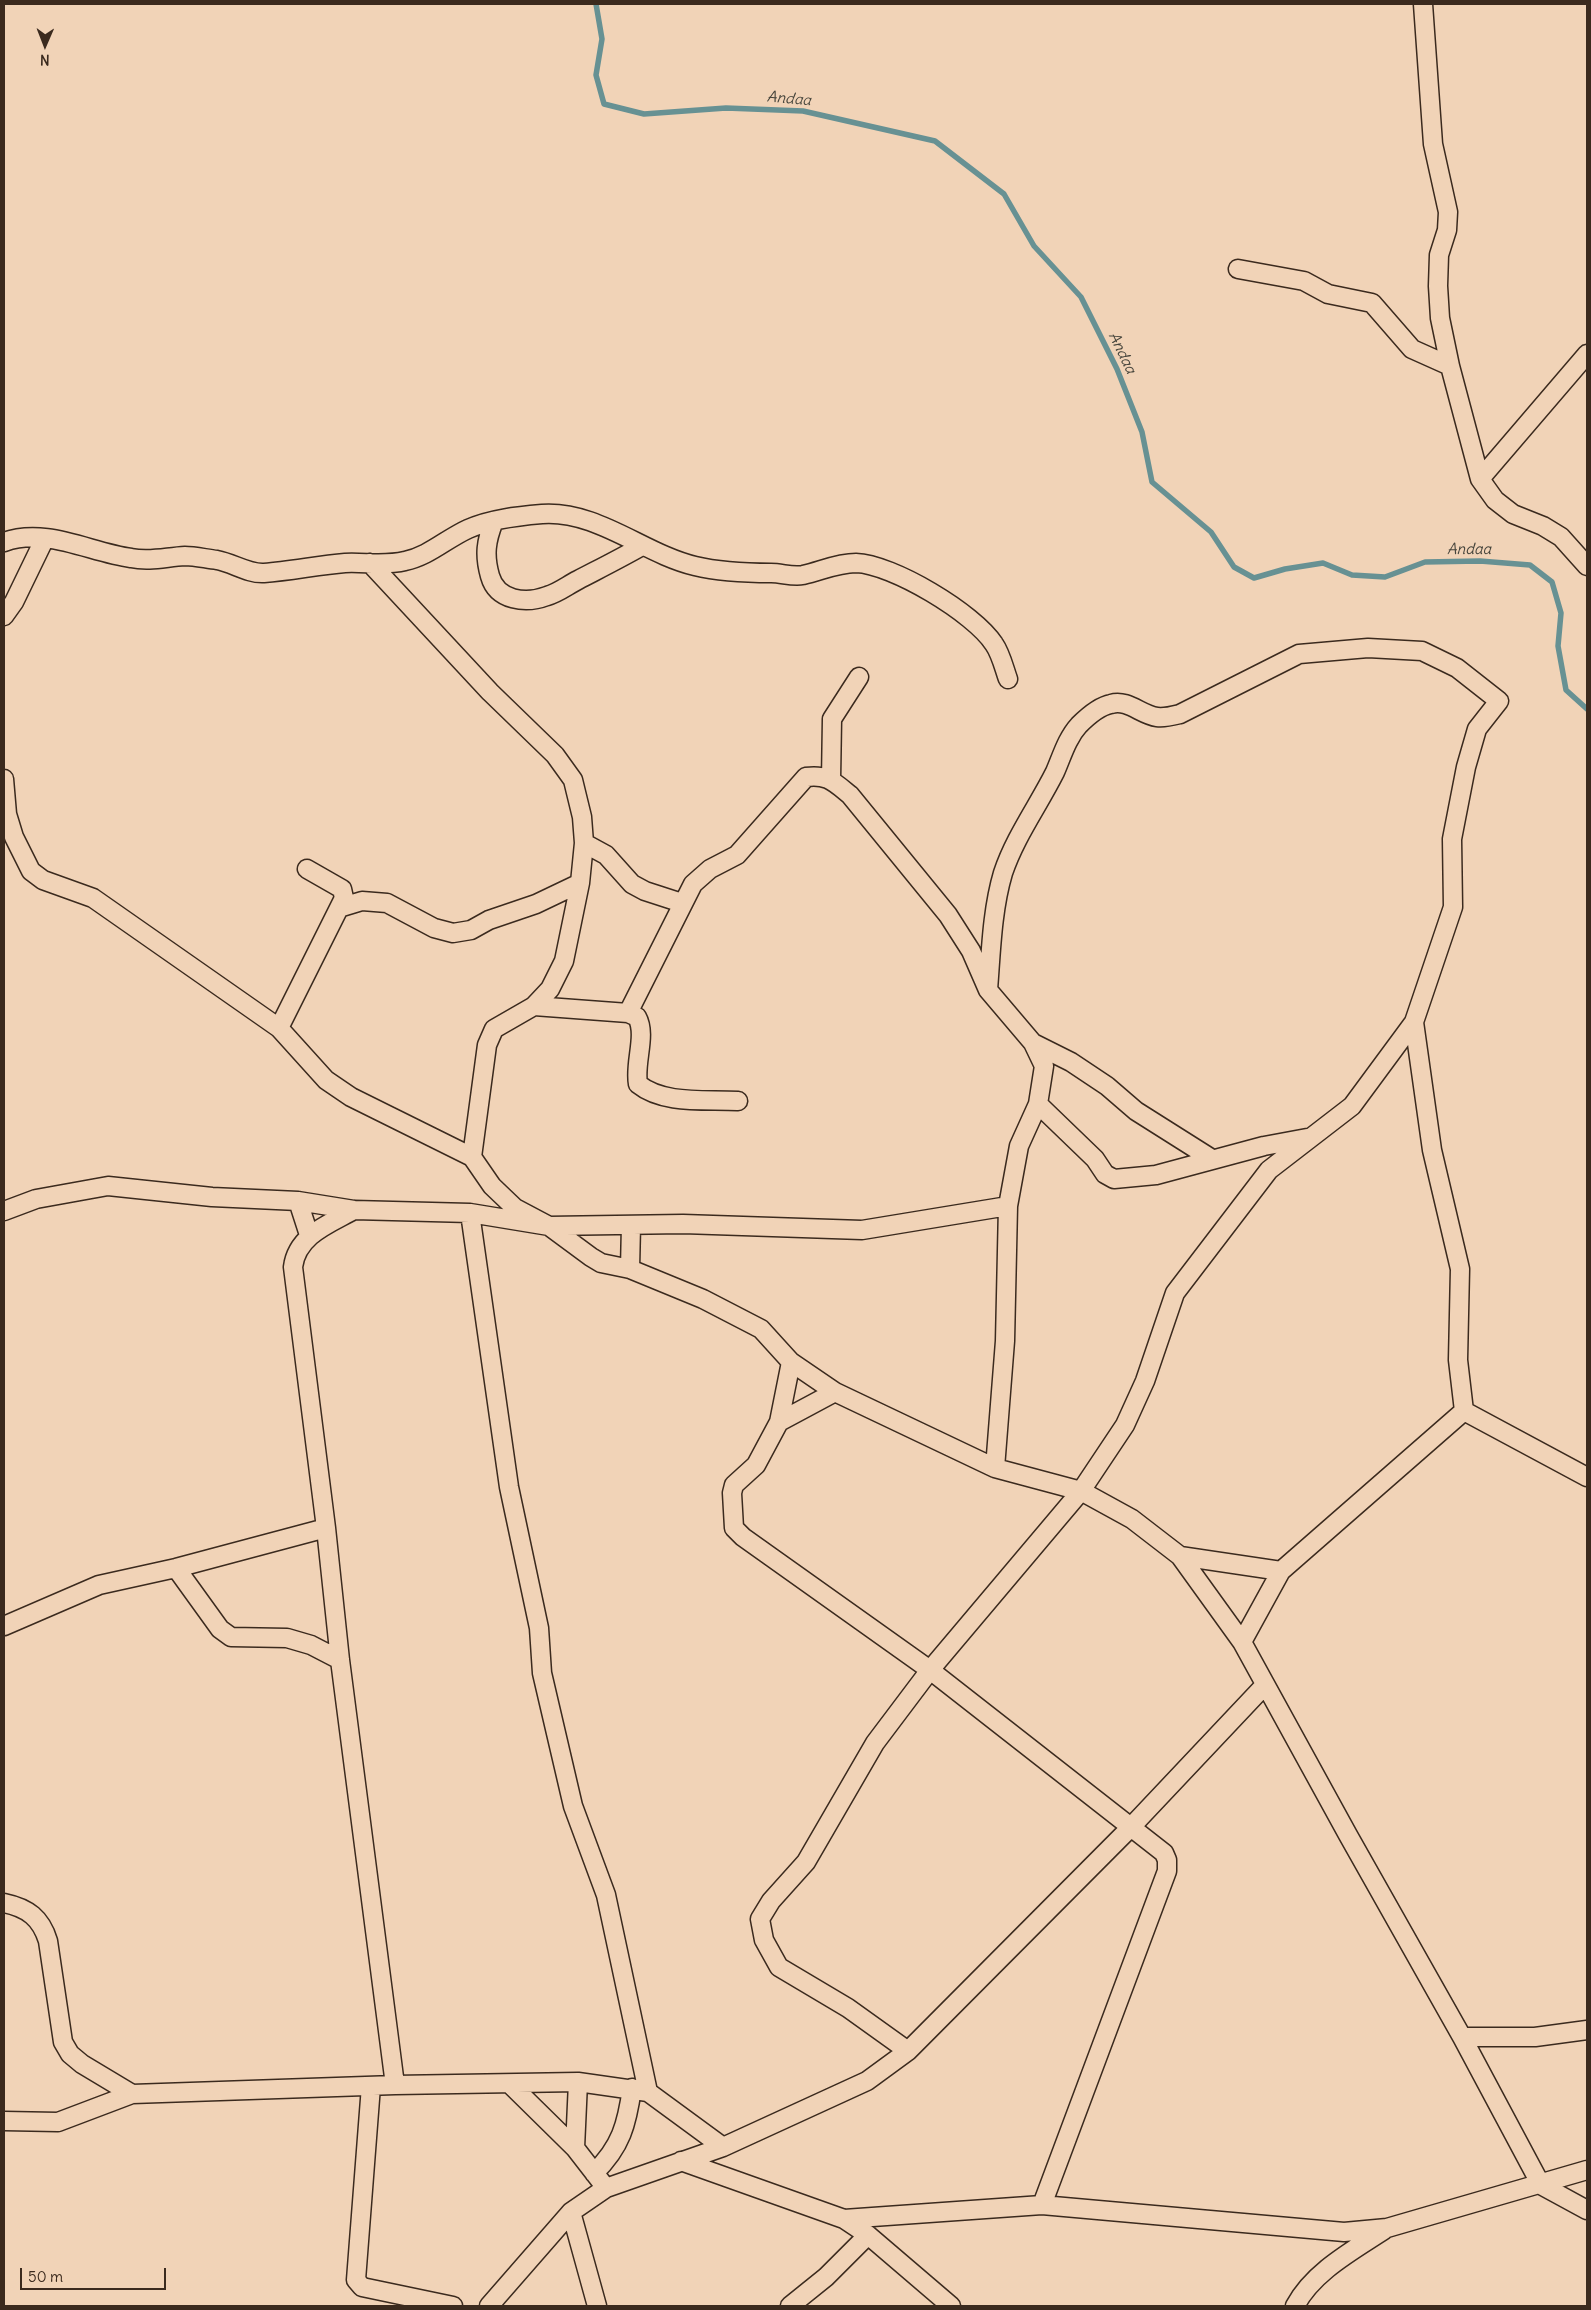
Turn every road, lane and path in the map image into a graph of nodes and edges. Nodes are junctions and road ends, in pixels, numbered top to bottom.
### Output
1 (1423, 4) edge
2 (1238, 269) dead end
3 (1587, 354) edge
4 (1450, 366) junction
5 (1480, 479) junction
6 (494, 521) junction
7 (45, 538) junction
8 (4, 542) edge
9 (642, 546) junction
10 (370, 563) junction
11 (1587, 566) edge
12 (4, 616) edge
13 (859, 677) dead end
14 (1008, 679) dead end
15 (4, 779) edge
16 (830, 780) junction
17 (584, 843) junction
18 (307, 869) dead end
19 (580, 883) junction
20 (682, 903) junction
21 (339, 908) junction
22 (988, 990) junction
23 (534, 1006) junction
24 (628, 1013) junction
25 (1414, 1022) junction
26 (279, 1028) junction
27 (1033, 1043) junction
28 (738, 1101) dead end
29 (1038, 1104) junction
30 (1310, 1138) junction
31 (472, 1157) junction
32 (1212, 1159) junction
33 (298, 1201) junction
34 (1008, 1206) junction
35 (354, 1210) junction
36 (4, 1212) edge
37 (470, 1213) junction
38 (631, 1225) junction
39 (549, 1226) junction
40 (309, 1235) junction
41 (630, 1269) junction
42 (791, 1362) junction
43 (835, 1392) junction
44 (1464, 1411) junction
45 (779, 1422) junction
46 (995, 1468) junction
47 (1587, 1477) edge
48 (1081, 1491) junction
49 (326, 1528) junction
50 (1180, 1556) junction
51 (176, 1568) junction
52 (1281, 1571) junction
53 (4, 1626) edge
54 (1242, 1642) junction
55 (340, 1660) junction
56 (930, 1670) junction
57 (1265, 1684) junction
58 (1131, 1827) junction
59 (4, 1903) edge
60 (1587, 2030) edge
61 (1462, 2037) junction
62 (908, 2051) junction
63 (578, 2082) junction
64 (510, 2084) junction
65 (395, 2085) junction
66 (371, 2086) junction
67 (640, 2090) junction
68 (132, 2094) junction
69 (4, 2121) edge
70 (723, 2147) junction
71 (575, 2148) junction
72 (681, 2162) junction
73 (1587, 2170) edge
74 (594, 2173) junction
75 (1541, 2185) junction
76 (606, 2188) junction
77 (1042, 2205) junction
78 (1587, 2210) edge
79 (571, 2212) junction
80 (844, 2219) junction
81 (1387, 2228) junction
82 (868, 2234) junction
83 (453, 2306) edge
84 (489, 2306) edge
85 (597, 2306) edge
86 (790, 2306) edge
87 (951, 2306) edge
88 (1294, 2306) edge

1 - 4 street
2 - 4 street
3 - 5 street
4 - 5 street
5 - 11 street
6 - 9 street
6 - 9 street
6 - 10 street
7 - 8 street
7 - 10 street
7 - 12 street
9 - 14 street
10 - 17 street
13 - 16 street
15 - 26 street
16 - 20 street
16 - 22 street
17 - 19 street
17 - 20 street
18 - 21 street
19 - 21 street
19 - 23 street
20 - 24 street
21 - 26 street
22 - 25 street
22 - 27 street
23 - 24 street
23 - 31 street
24 - 28 street
25 - 30 street
25 - 44 street
26 - 31 street
27 - 29 street
27 - 32 street
29 - 32 street
29 - 34 street
30 - 32 street
30 - 48 street
31 - 39 street
33 - 35 street
33 - 36 street
33 - 40 street
34 - 38 street
34 - 46 street
35 - 37 street
35 - 40 street
37 - 39 street
37 - 67 street
38 - 39 street
38 - 41 street
39 - 41 street
40 - 49 street
41 - 42 street
42 - 43 street
42 - 45 street
43 - 45 street
43 - 46 street
44 - 47 street
44 - 52 street
45 - 56 street
46 - 48 street
48 - 50 street
48 - 56 street
49 - 51 street
49 - 55 street
50 - 52 street
50 - 54 street
51 - 53 street
51 - 55 street
52 - 54 street
54 - 57 street
55 - 65 street
56 - 58 street
56 - 62 street
57 - 58 street
57 - 61 street
58 - 62 street
58 - 77 street
59 - 68 street
60 - 61 street
61 - 75 street
62 - 70 street
63 - 64 street
63 - 67 street
63 - 71 street
64 - 65 street
64 - 71 street
65 - 66 street
66 - 68 street
66 - 83 street
67 - 70 street
67 - 74 street
68 - 69 street
70 - 72 street
71 - 74 street
72 - 76 street
72 - 80 street
73 - 75 street
74 - 76 street
75 - 78 street
75 - 81 street
76 - 79 street
77 - 80 street
77 - 81 street
79 - 84 street
79 - 85 street
80 - 82 street
81 - 88 street
82 - 86 street
82 - 87 street

